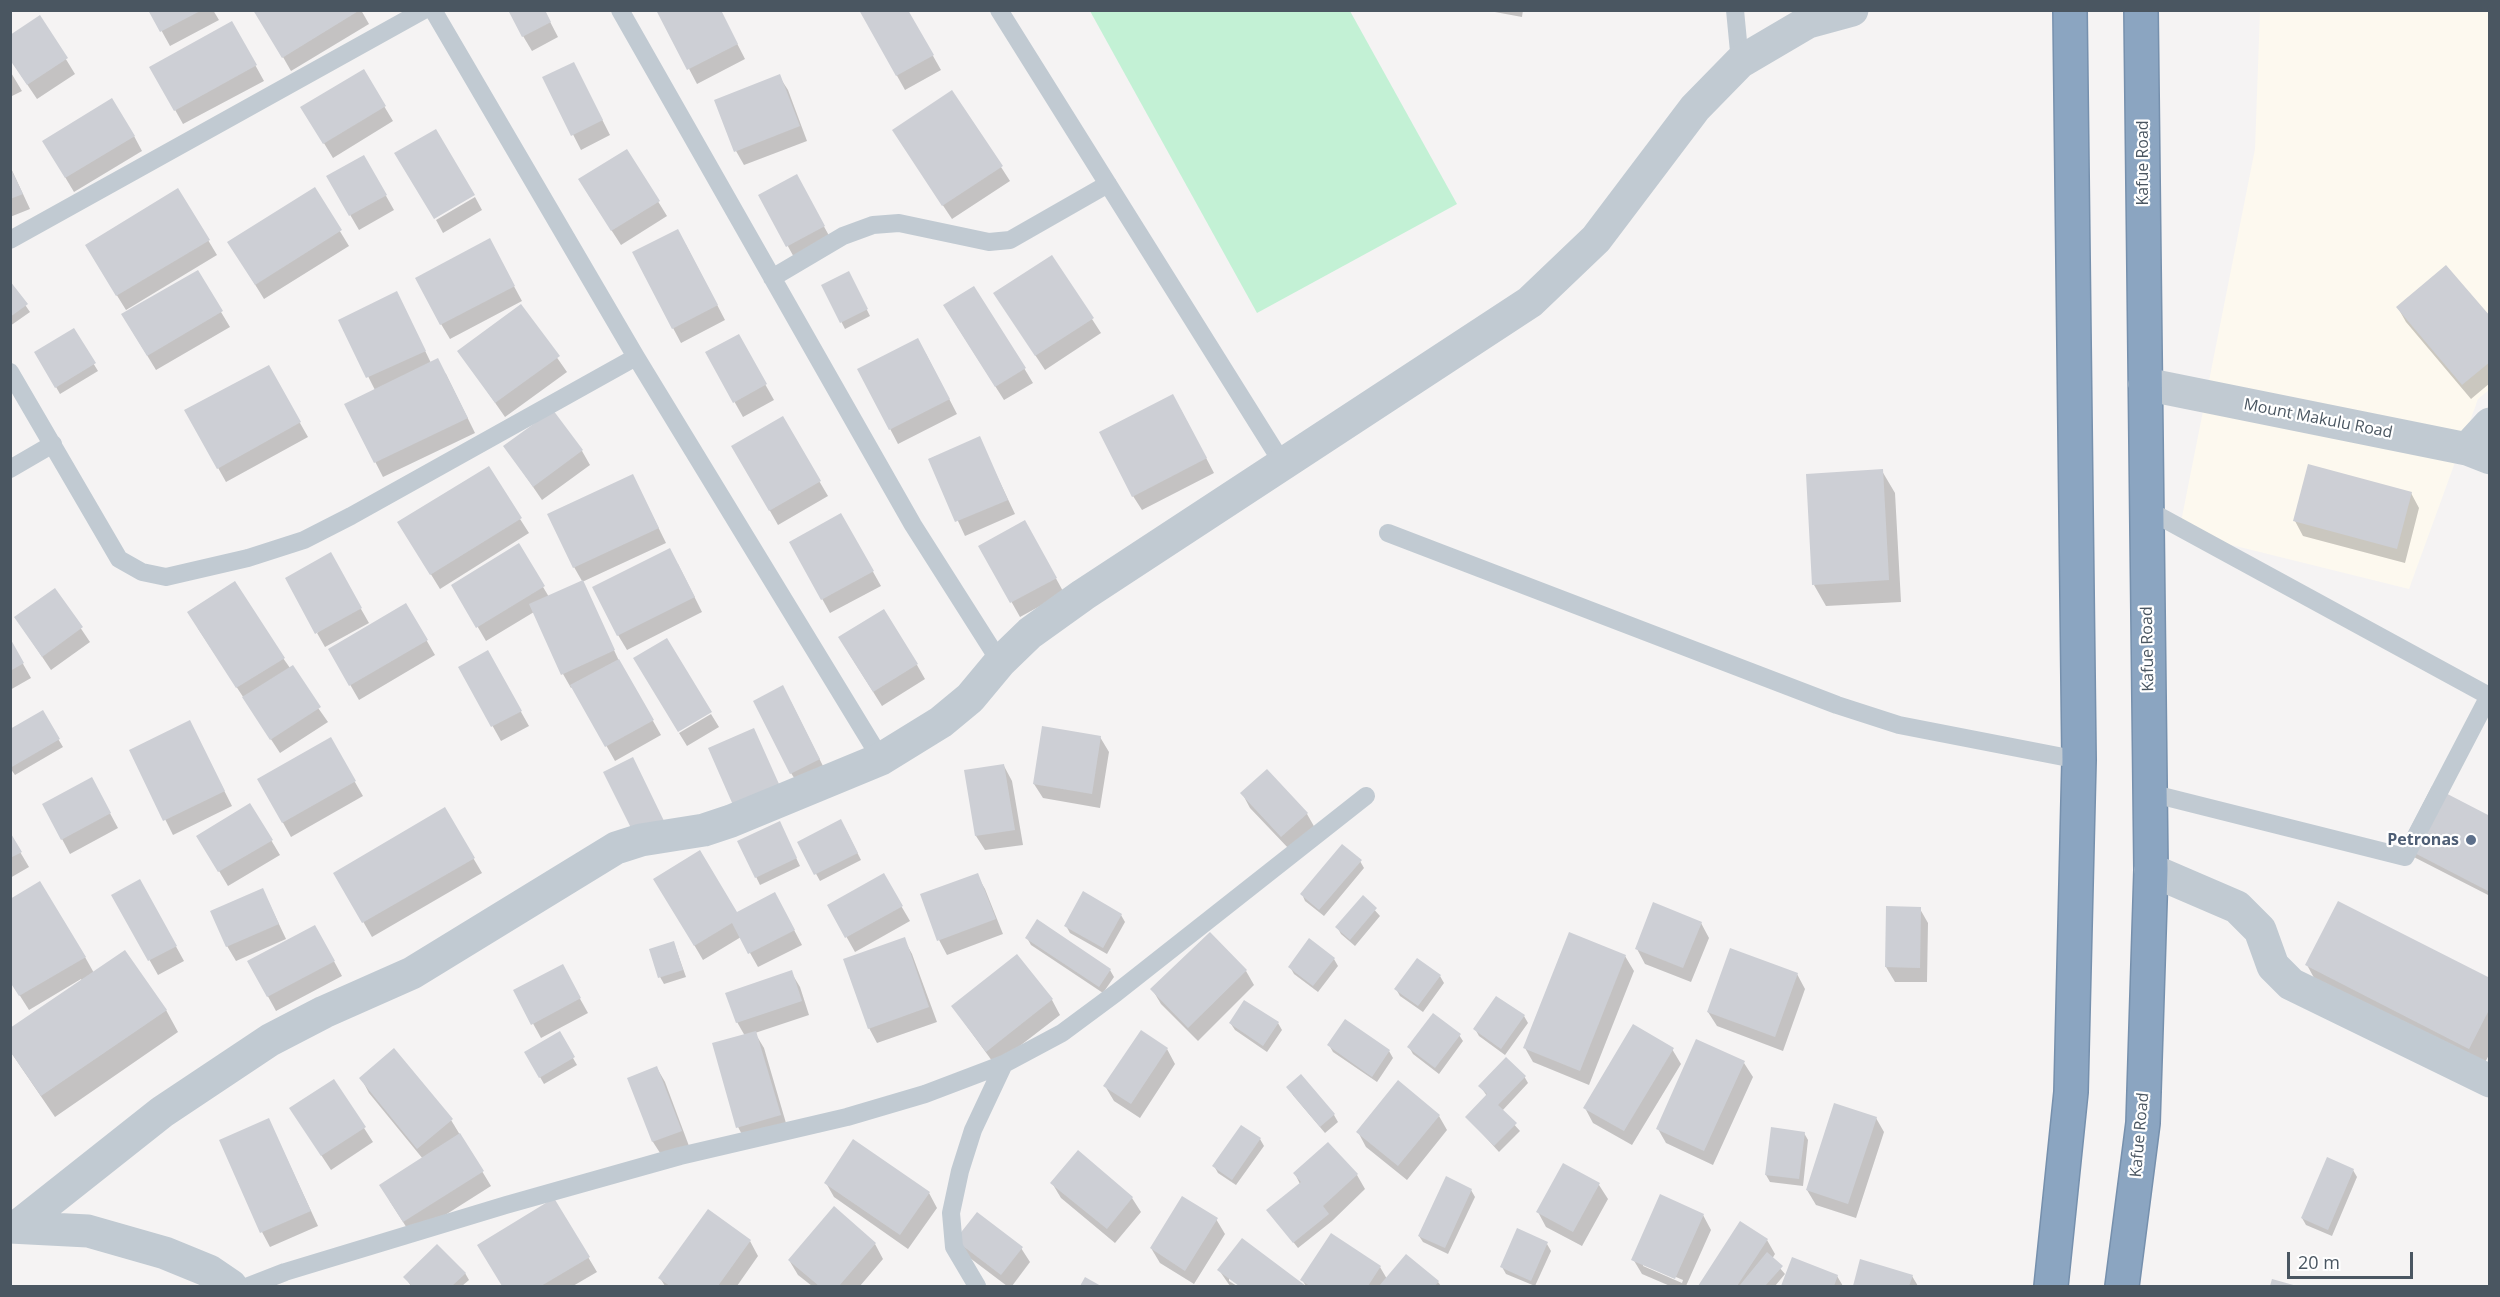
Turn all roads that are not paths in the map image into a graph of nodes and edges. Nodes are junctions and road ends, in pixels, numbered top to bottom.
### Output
1 (424, 10) edge
2 (433, 10) edge
3 (620, 10) edge
4 (999, 10) edge
5 (1735, 10) edge
6 (1852, 10) edge
7 (2070, 10) edge
8 (2141, 10) edge
9 (1740, 62) junction
10 (1108, 184) junction
11 (10, 240) edge
12 (772, 278) junction
13 (636, 357) junction
14 (10, 372) edge
15 (2145, 384) junction
16 (2490, 424) edge
17 (53, 444) junction
18 (2478, 453) edge
19 (1283, 464) junction
20 (10, 469) edge
21 (2146, 509) junction
22 (1388, 533) dead end
23 (1000, 662) junction
24 (881, 759) junction
25 (2079, 760) junction
26 (2150, 793) junction
27 (1366, 796) dead end
28 (2151, 870) junction
29 (1004, 1064) junction
30 (2490, 1081) edge
31 (14, 1226) edge
32 (231, 1287) edge
33 (249, 1287) edge
34 (977, 1287) edge
35 (2051, 1287) edge
36 (2122, 1287) edge

1 - 11 lane
2 - 13 lane
3 - 12 lane
4 - 10 lane
5 - 9 lane
6 - 9 street
7 - 25 highway
8 - 15 highway, Kafue Road
9 - 19 street
10 - 12 lane
10 - 19 lane
12 - 23 lane
13 - 17 lane
13 - 24 lane
14 - 17 lane
15 - 18 street, Mount Makulu Road
15 - 21 highway, Kafue Road
16 - 18 street
17 - 20 lane
19 - 23 street
21 - 26 highway, Kafue Road
21 - 26 lane
22 - 25 lane
23 - 24 street
24 - 31 street
25 - 35 highway
26 - 28 highway, Kafue Road
27 - 29 lane
28 - 30 street
28 - 36 highway, Kafue Road
29 - 33 lane
29 - 34 lane
31 - 32 street

